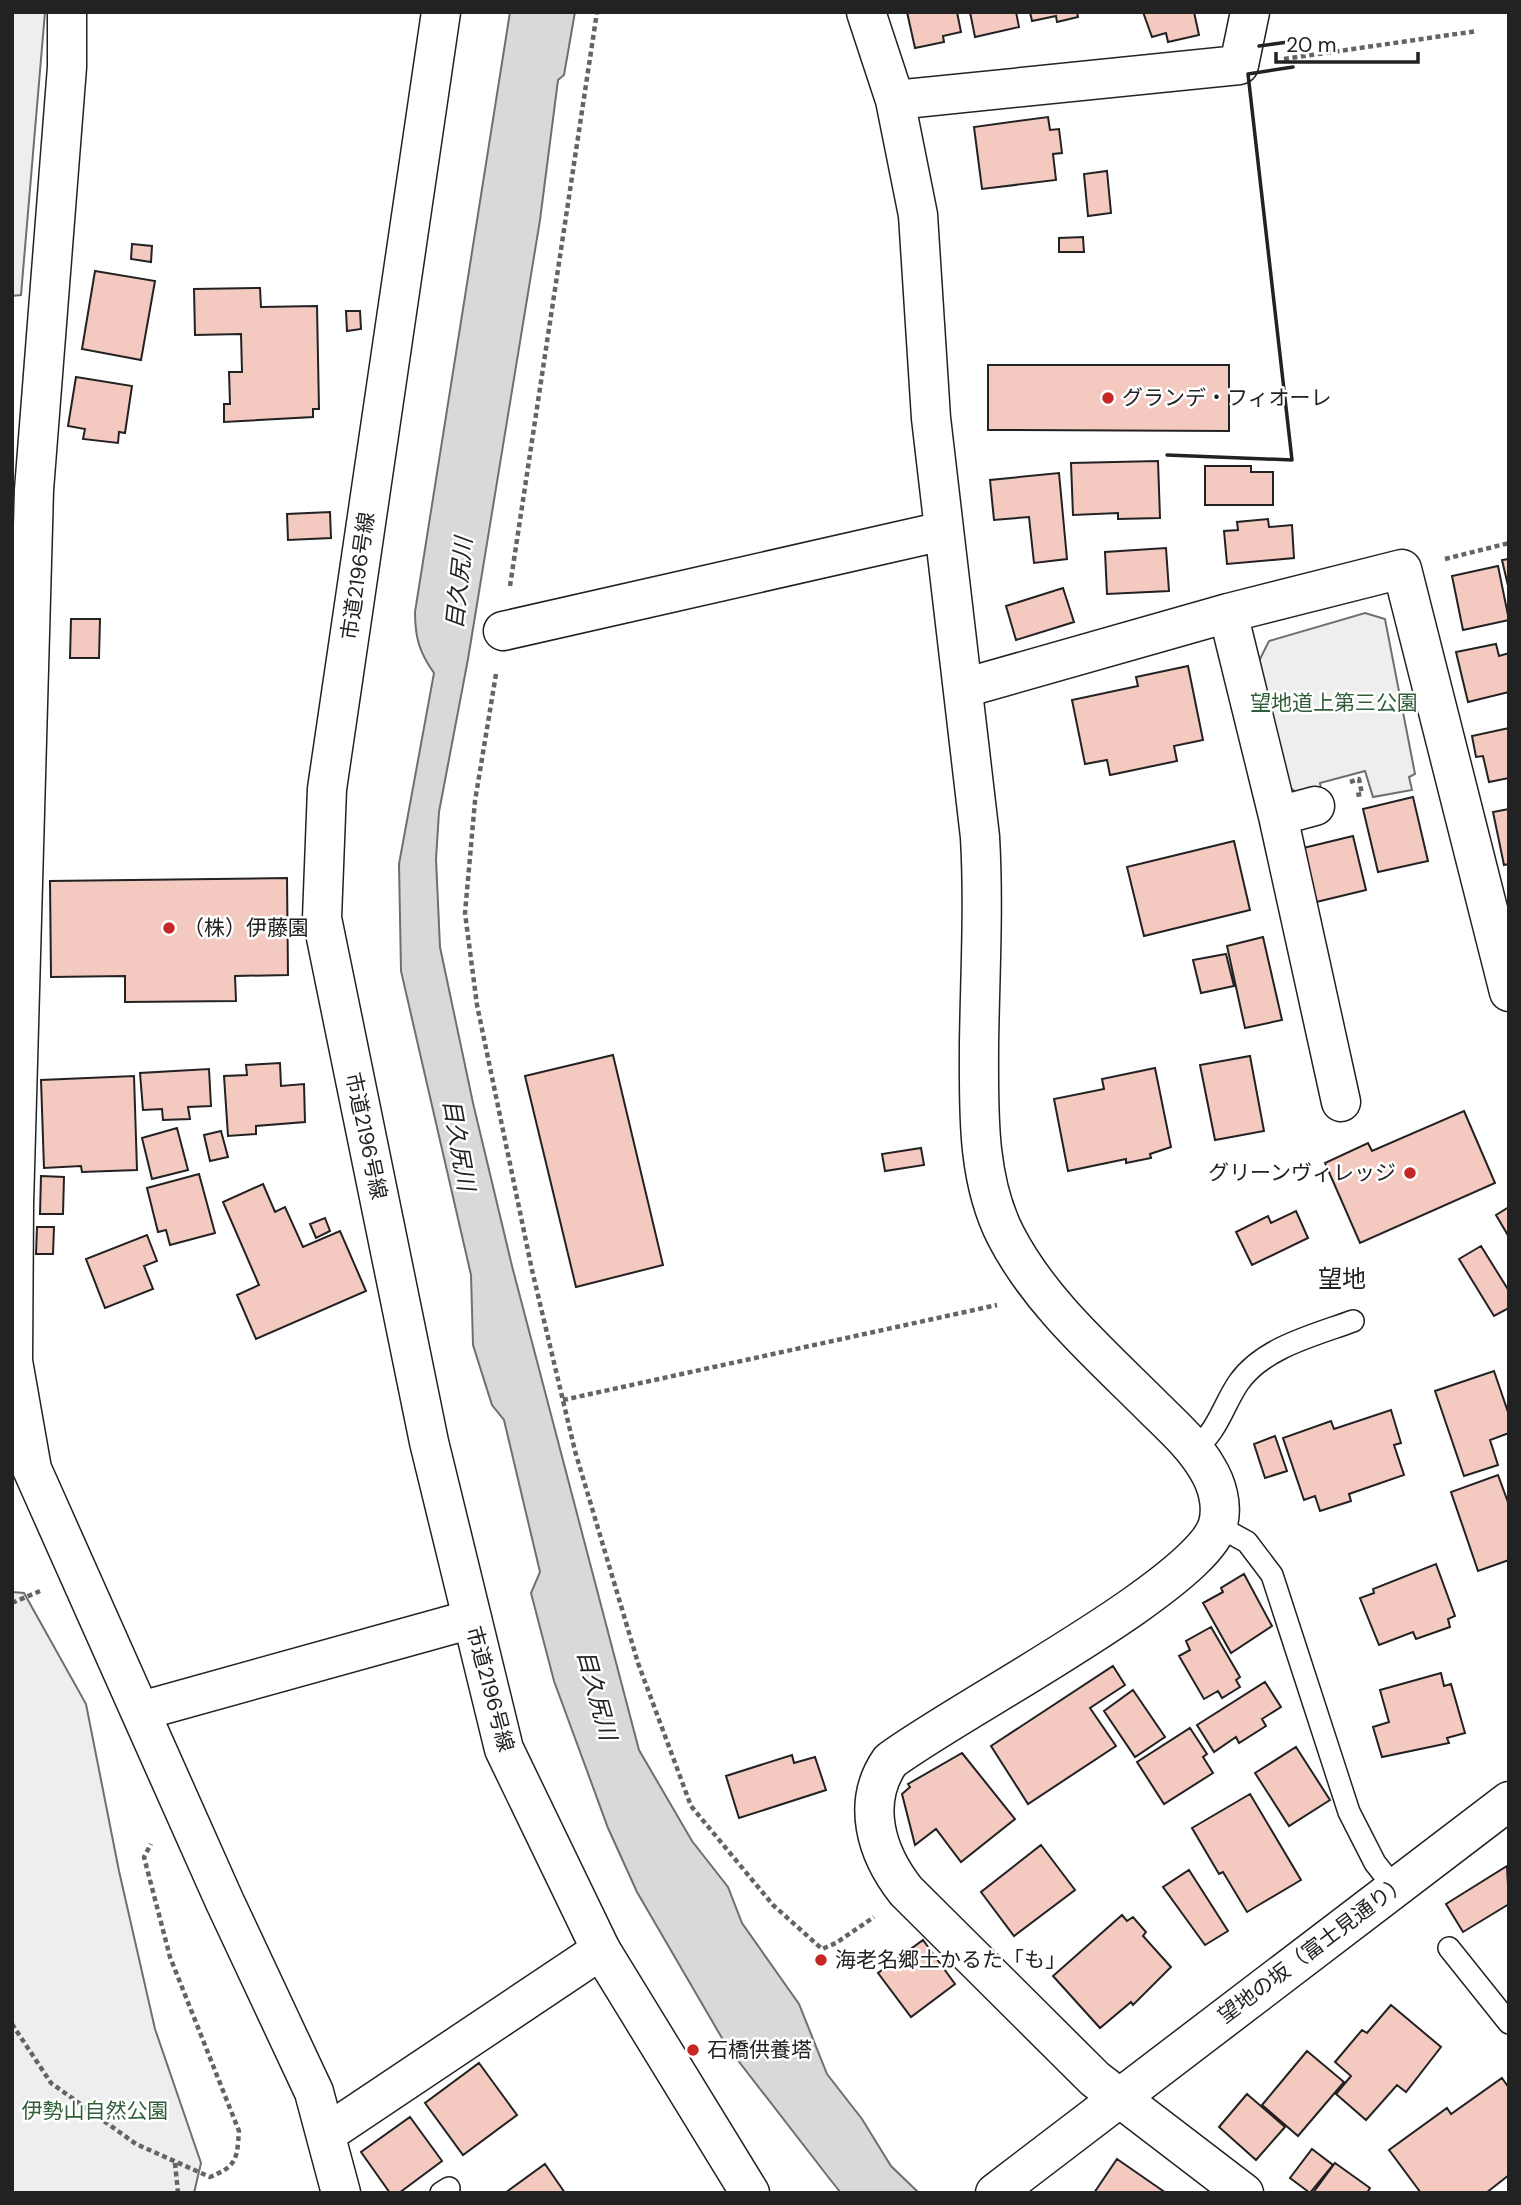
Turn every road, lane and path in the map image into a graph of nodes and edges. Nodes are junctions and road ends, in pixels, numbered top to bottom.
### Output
1 (67, 12) edge
2 (441, 12) edge
3 (597, 12) edge
4 (866, 12) edge
5 (1250, 12) edge
6 (1477, 31) dead end
7 (1291, 58) dead end
8 (895, 100) junction
9 (943, 531) junction
10 (1509, 543) edge
11 (1402, 569) junction
12 (1228, 614) junction
13 (503, 631) junction
14 (964, 688) junction
15 (1315, 807) dead end
16 (1278, 816) junction
17 (1509, 992) edge
18 (1341, 1102) dead end
19 (13, 1206) edge
20 (1046, 1295) junction
21 (1353, 1321) dead end
22 (563, 1399) junction
23 (1194, 1449) junction
24 (1218, 1526) junction
25 (46, 1589) dead end
26 (12, 1603) edge
27 (472, 1619) junction
28 (141, 1711) junction
29 (1509, 1801) edge
30 (154, 1838) dead end
31 (1394, 1887) junction
32 (906, 1891) junction
33 (1449, 1948) dead end
34 (601, 1950) junction
35 (1509, 2023) edge
36 (12, 2024) edge
37 (1117, 2098) junction
38 (326, 2134) junction
39 (175, 2163) junction
40 (997, 2191) edge
41 (178, 2193) edge
42 (341, 2193) edge
43 (750, 2193) edge
44 (1244, 2193) edge

1 - 19 street
2 - 27 street, 市道2196号線
3 - 13 path
4 - 8 street
5 - 8 street
6 - 7 path
8 - 9 street
9 - 13 street
9 - 14 street
10 - 11 path
11 - 12 street
11 - 17 street
12 - 14 street
12 - 16 street
13 - 22 path
14 - 20 street
15 - 16 street
16 - 18 street
19 - 28 street
20 - 22 path
20 - 23 street
21 - 23 lane
22 - 32 path
23 - 24 street
24 - 31 lane
24 - 32 street
25 - 26 path
27 - 28 street
27 - 34 street, 市道2196号線
28 - 38 street
29 - 31 street, 望地の坂（富士見通り）
30 - 39 path
31 - 37 street, 望地の坂（富士見通り）
32 - 37 street
33 - 35 lane
34 - 38 street
34 - 43 street, 市道2196号線
36 - 39 path
37 - 40 street, 望地の坂（富士見通り）
37 - 44 street
38 - 42 street
39 - 41 path

